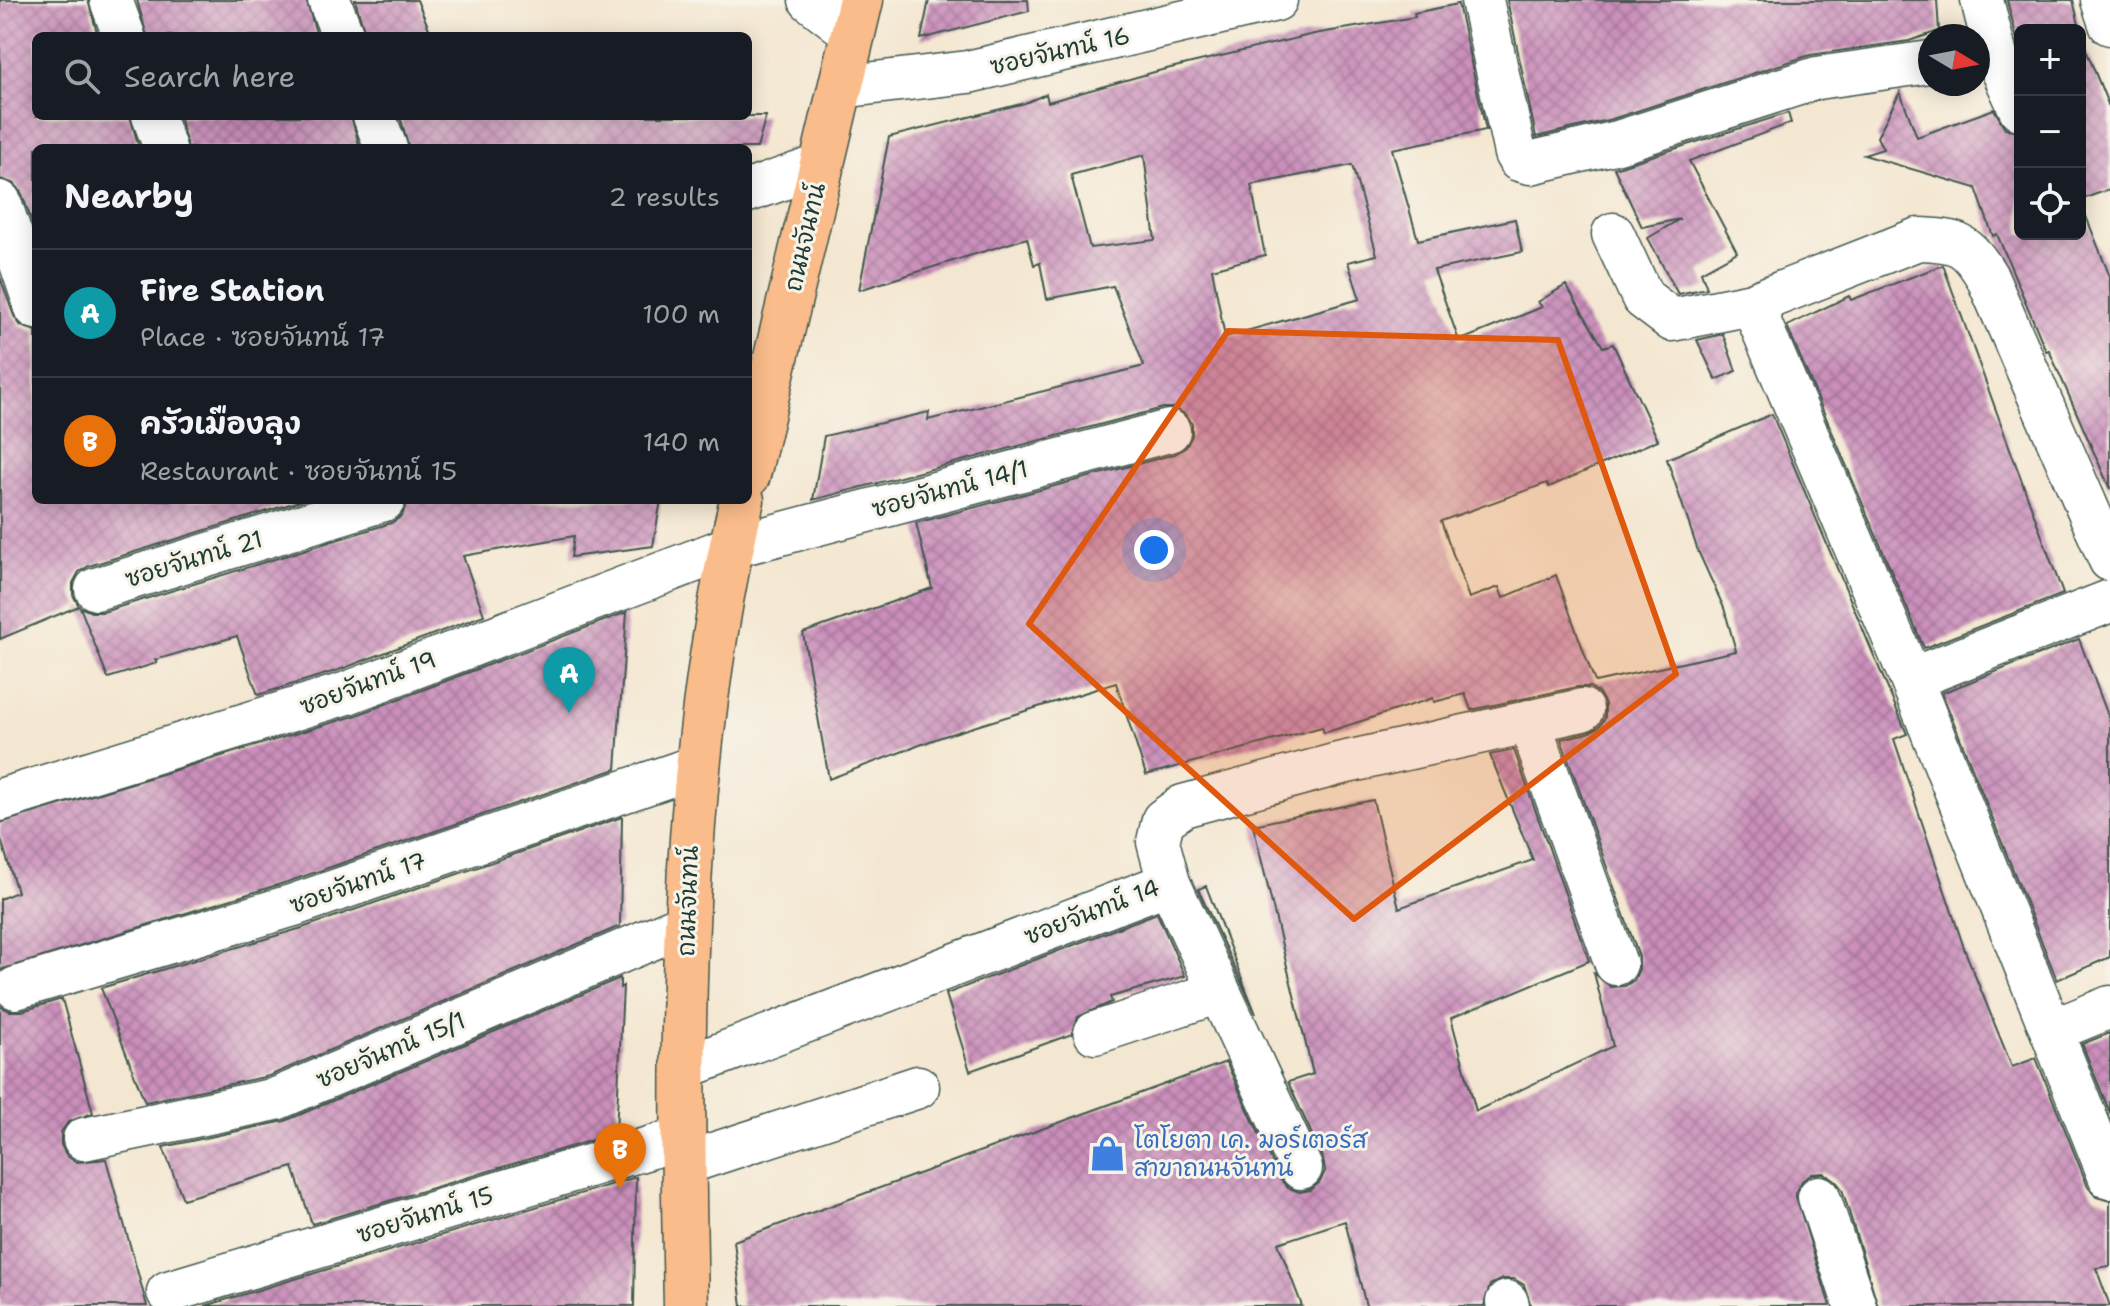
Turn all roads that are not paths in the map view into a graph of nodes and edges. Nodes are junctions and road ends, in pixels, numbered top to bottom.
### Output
1 (111, 0) edge
2 (329, 0) edge
3 (810, 0) edge
4 (1276, 0) edge
5 (1482, 0) edge
6 (1982, 0) edge
7 (2102, 0) edge
8 (857, 17) edge
9 (1984, 24) edge
10 (2110, 24) edge
11 (123, 32) edge
12 (341, 32) edge
13 (1990, 62) edge
14 (1918, 64) edge
15 (841, 87) junction
16 (2014, 100) edge
17 (154, 120) edge
18 (376, 120) edge
19 (164, 144) edge
20 (384, 144) edge
21 (822, 165) junction
22 (752, 190) edge
23 (0, 202) edge
24 (1613, 234) dead end
25 (32, 296) edge
26 (1752, 304) junction
27 (763, 356) edge
28 (1169, 431) dead end
29 (752, 443) edge
30 (371, 504) edge
31 (741, 504) edge
32 (731, 547) junction
33 (2110, 560) edge
34 (96, 589) dead end
35 (2110, 601) edge
36 (1911, 679) junction
37 (1582, 710) dead end
38 (1529, 721) junction
39 (695, 767) junction
40 (0, 800) edge
41 (1169, 883) junction
42 (686, 924) junction
43 (1616, 964) dead end
44 (16, 988) dead end
45 (1219, 992) junction
46 (2110, 1007) edge
47 (2054, 1030) junction
48 (1095, 1033) dead end
49 (684, 1068) junction
50 (918, 1087) dead end
51 (84, 1139) dead end
52 (682, 1151) junction
53 (1301, 1168) dead end
54 (2110, 1178) edge
55 (1819, 1197) dead end
56 (168, 1292) dead end
57 (686, 1306) edge
58 (1855, 1306) edge

1 - 11 street
2 - 12 street
3 - 8 street
4 - 15 street, ซอยจันทน์ 16
5 - 14 street
6 - 9 street
7 - 10 street
8 - 15 main road, ถนนจันทน์
13 - 16 street
15 - 21 main road, ถนนจันทน์
17 - 19 street
18 - 20 street
21 - 22 street
21 - 27 main road, ถนนจันทน์
23 - 25 street
24 - 26 street
26 - 33 street
26 - 36 street
27 - 29 main road, ถนนจันทน์
28 - 32 street, ซอยจันทน์ 14/1
30 - 34 street, ซอยจันทน์ 21
31 - 32 main road, ถนนจันทน์
32 - 39 main road, ถนนจันทน์
32 - 40 street, ซอยจันทน์ 19
35 - 36 street
36 - 47 street
37 - 38 street, ซอยจันทน์ 14
38 - 41 street, ซอยจันทน์ 14
38 - 43 street
39 - 42 main road, ถนนจันทน์
39 - 44 street, ซอยจันทน์ 17
41 - 45 street
41 - 49 street, ซอยจันทน์ 14
42 - 49 main road, ถนนจันทน์
42 - 51 street, ซอยจันทน์ 15/1
45 - 48 street
45 - 53 street
46 - 47 street
47 - 54 street
49 - 52 main road, ถนนจันทน์
50 - 52 street, ซอยจันทน์ 15
52 - 56 street, ซอยจันทน์ 15
52 - 57 main road, ถนนจันทน์
55 - 58 street

